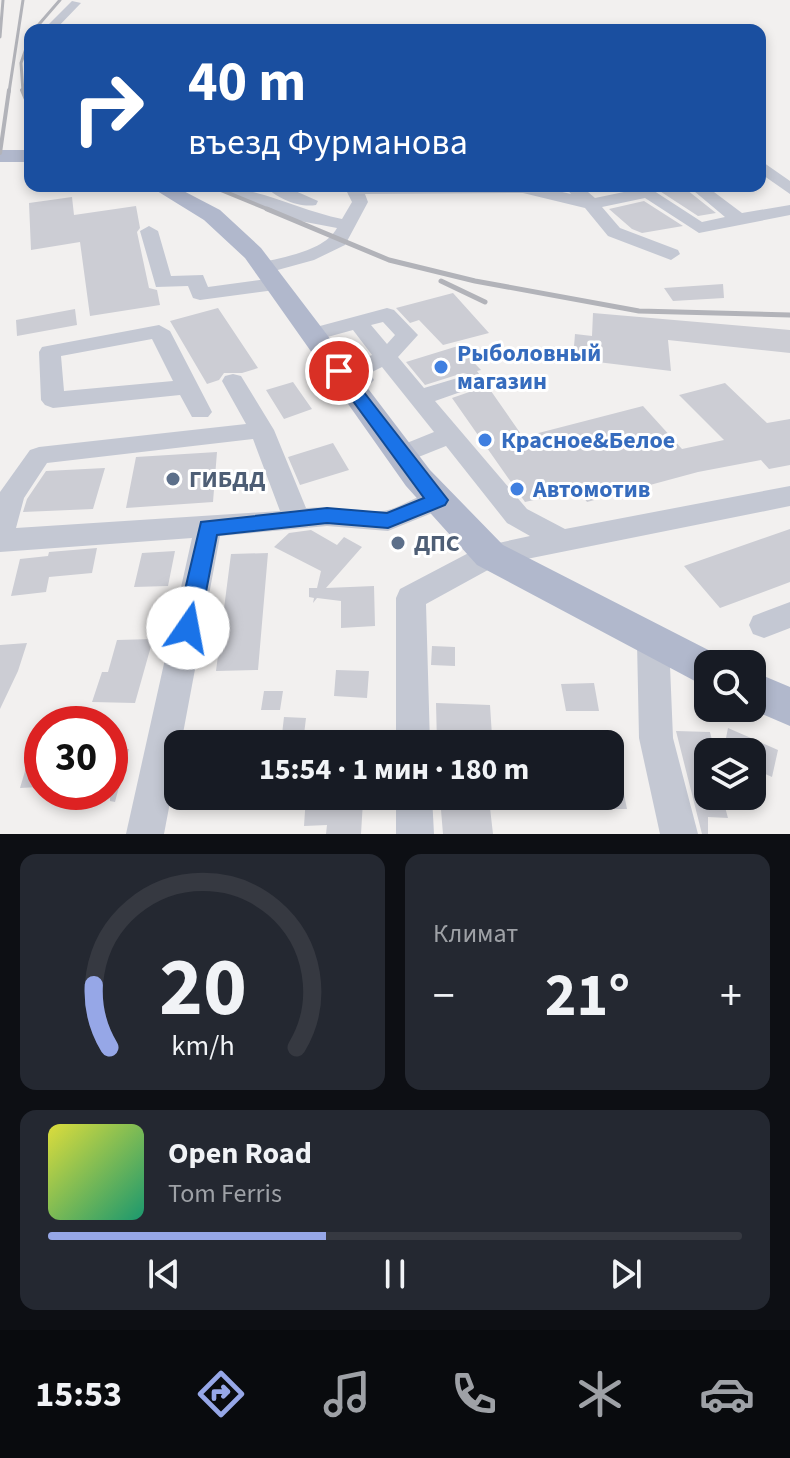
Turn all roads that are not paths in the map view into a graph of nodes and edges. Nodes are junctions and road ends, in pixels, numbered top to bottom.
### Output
1 (76, 3) dead end
2 (55, 24) edge
3 (0, 156) edge
4 (24, 156) edge
5 (766, 170) edge
6 (790, 189) edge
7 (170, 192) edge
8 (236, 192) edge
9 (282, 192) edge
10 (465, 192) edge
11 (536, 192) edge
12 (578, 192) edge
13 (704, 192) edge
14 (360, 200) edge
15 (591, 204) junction
16 (790, 210) edge
17 (739, 219) junction
18 (149, 231) dead end
19 (671, 254) dead end
20 (269, 276) junction
21 (313, 335) junction
22 (386, 357) junction
23 (233, 381) dead end
24 (464, 383) dead end
25 (187, 387) junction
26 (352, 389) junction
27 (419, 398) junction
28 (200, 412) dead end
29 (262, 430) junction
30 (450, 435) junction
31 (401, 455) junction
32 (790, 496) edge
33 (438, 500) junction
34 (762, 502) junction
35 (790, 513) edge
36 (297, 520) junction
37 (208, 528) junction
38 (562, 541) junction
39 (3, 547) edge
40 (490, 555) junction
41 (653, 642) junction
42 (694, 663) edge
43 (766, 696) edge
44 (790, 707) edge
45 (413, 730) edge
46 (414, 810) edge
47 (145, 834) edge
48 (415, 834) edge
49 (679, 834) edge

1 - 2 street
3 - 4 main road
5 - 6 street
7 - 20 main road
8 - 14 street
9 - 14 street
10 - 14 street
11 - 15 street
12 - 15 street
13 - 17 street
14 - 20 street
15 - 17 street
15 - 19 street
16 - 17 street
18 - 20 street
20 - 21 main road
21 - 22 street
21 - 26 main road
22 - 26 street
22 - 27 street
23 - 29 street
24 - 27 street
25 - 25 street
25 - 28 street
26 - 31 main road
27 - 30 street
29 - 36 street
29 - 39 street
30 - 31 street
30 - 38 street
31 - 33 main road
32 - 34 street
33 - 36 street
33 - 40 main road
34 - 35 street
34 - 38 street
36 - 37 street
37 - 39 street
37 - 47 street
38 - 40 street
40 - 41 main road
40 - 45 street
41 - 42 main road
41 - 49 street
43 - 44 main road
46 - 48 street

